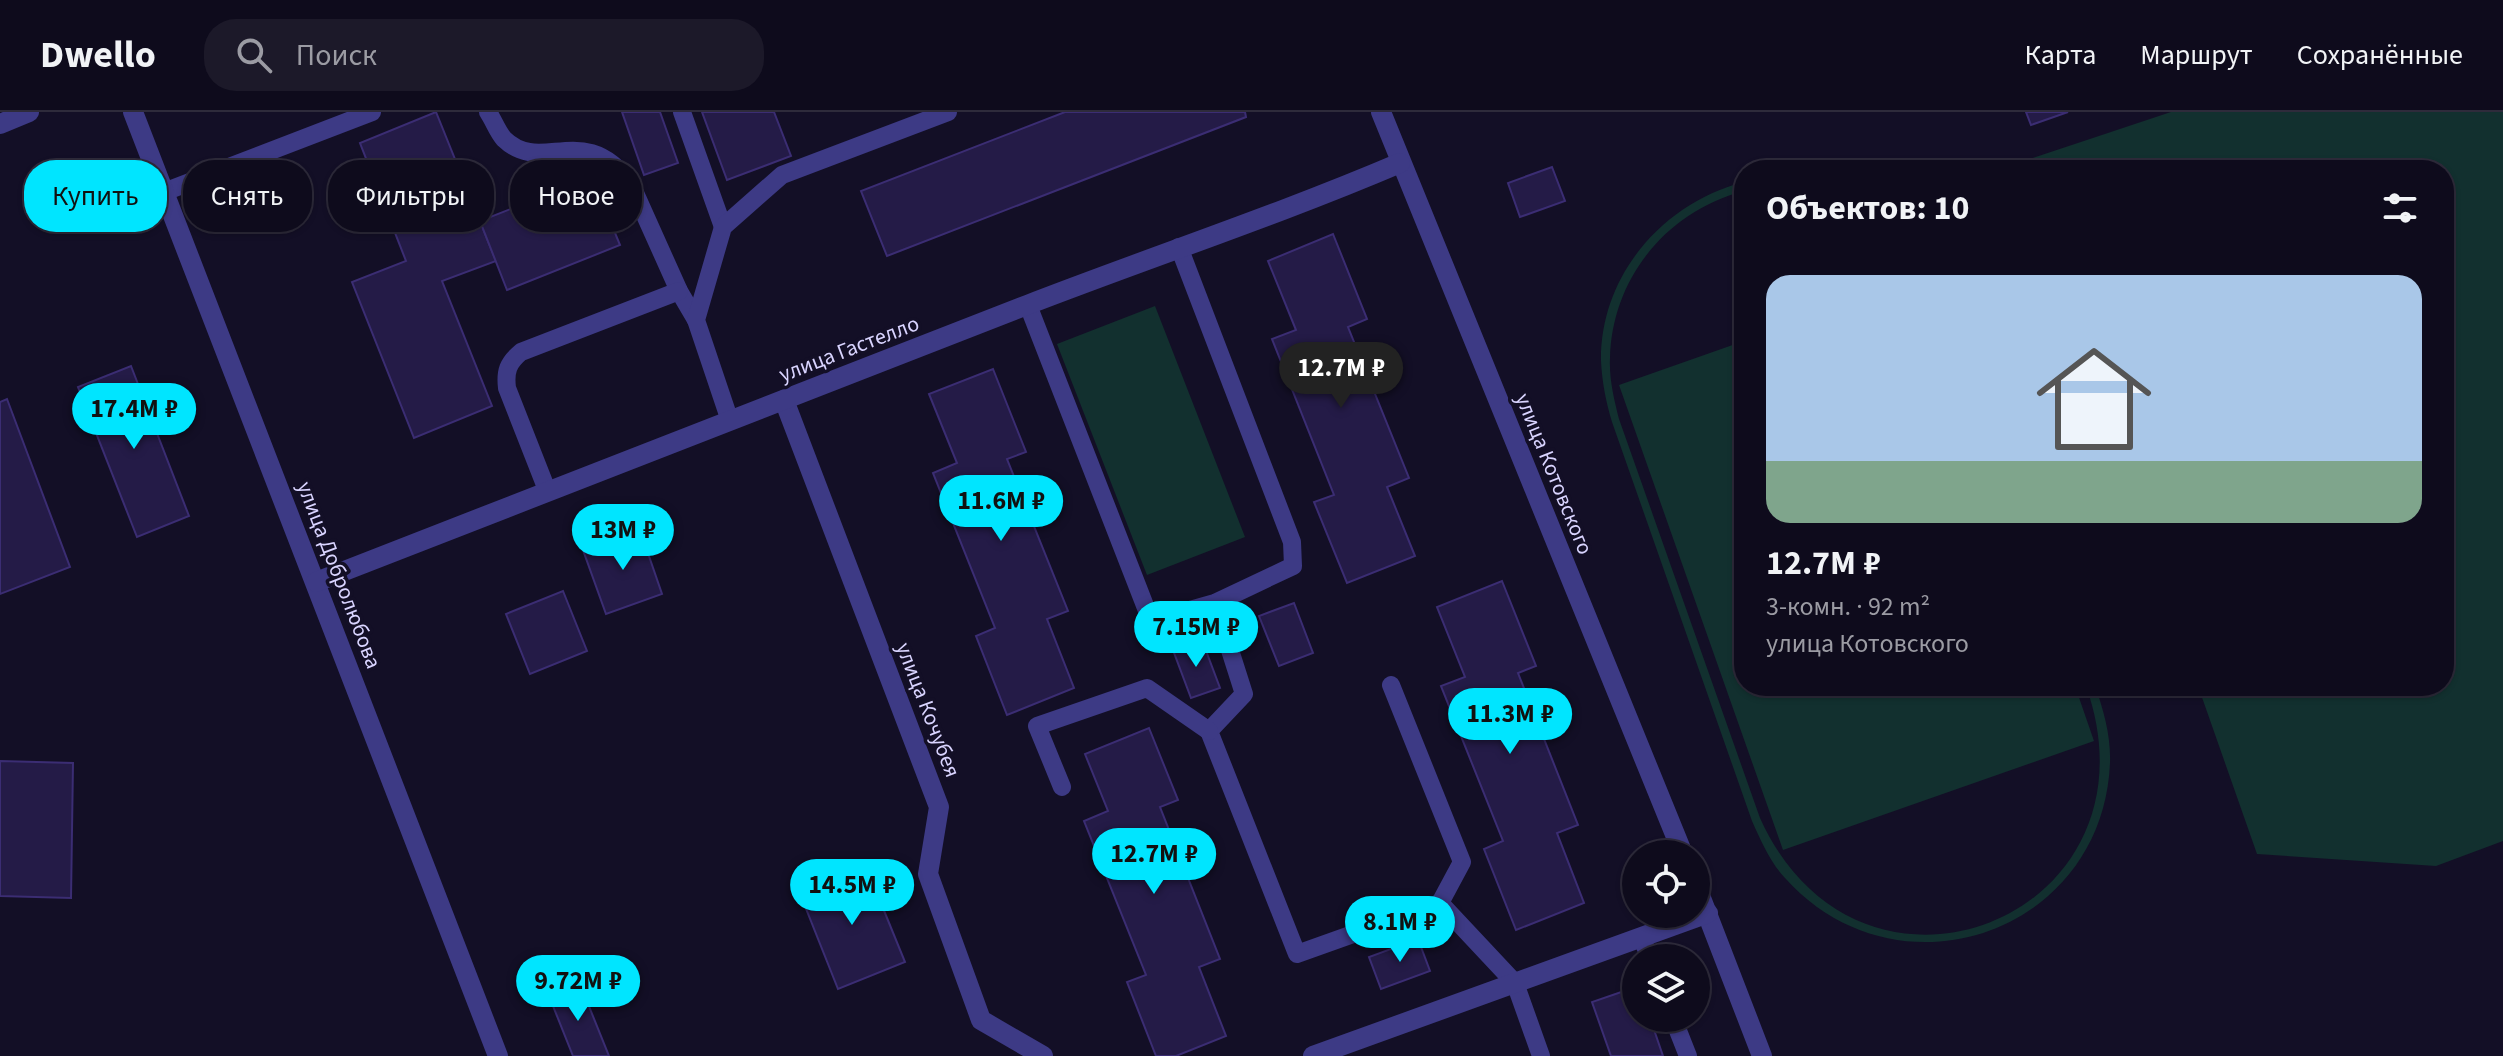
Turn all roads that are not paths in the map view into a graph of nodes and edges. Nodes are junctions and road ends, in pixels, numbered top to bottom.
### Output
1 (29, 112) edge
2 (133, 112) edge
3 (372, 112) edge
4 (488, 112) edge
5 (682, 112) edge
6 (948, 112) edge
7 (1381, 112) edge
8 (0, 124) edge
9 (152, 160) edge
10 (1400, 163) junction
11 (167, 191) edge
12 (167, 200) edge
13 (723, 227) junction
14 (1179, 247) junction
15 (679, 291) junction
16 (1028, 305) junction
17 (696, 320) junction
18 (784, 400) junction
19 (730, 421) junction
20 (547, 490) junction
21 (316, 582) junction
22 (1215, 603) junction
23 (1391, 685) dead end
24 (1209, 731) junction
25 (1062, 787) dead end
26 (1677, 840) edge
27 (1440, 903) junction
28 (1710, 918) edge
29 (1681, 928) edge
30 (1653, 944) edge
31 (1622, 954) edge
32 (1515, 983) junction
33 (1679, 1032) edge
34 (498, 1056) edge
35 (1043, 1056) edge
36 (1313, 1056) edge
37 (1541, 1056) edge
38 (1688, 1056) edge
39 (1762, 1056) edge

1 - 8 street
2 - 9 street, улица Добролюбова
3 - 11 lane
4 - 15 lane
5 - 13 lane
6 - 13 lane
7 - 10 street, улица Котовского
10 - 14 street, улица Гастелло
10 - 26 street, улица Котовского
12 - 21 street, улица Добролюбова
13 - 17 lane
14 - 16 street, улица Гастелло
14 - 22 lane
15 - 17 lane
15 - 20 lane
16 - 18 street, улица Гастелло
16 - 22 lane
17 - 19 lane
18 - 19 street, улица Гастелло
18 - 35 street, улица Кочубея
19 - 20 street, улица Гастелло
20 - 21 street, улица Гастелло
21 - 34 street, улица Добролюбова
22 - 24 lane
23 - 27 lane
24 - 25 lane
24 - 27 lane
27 - 32 lane
28 - 39 street
29 - 30 street
31 - 32 street
32 - 36 street
32 - 37 lane
33 - 38 lane

